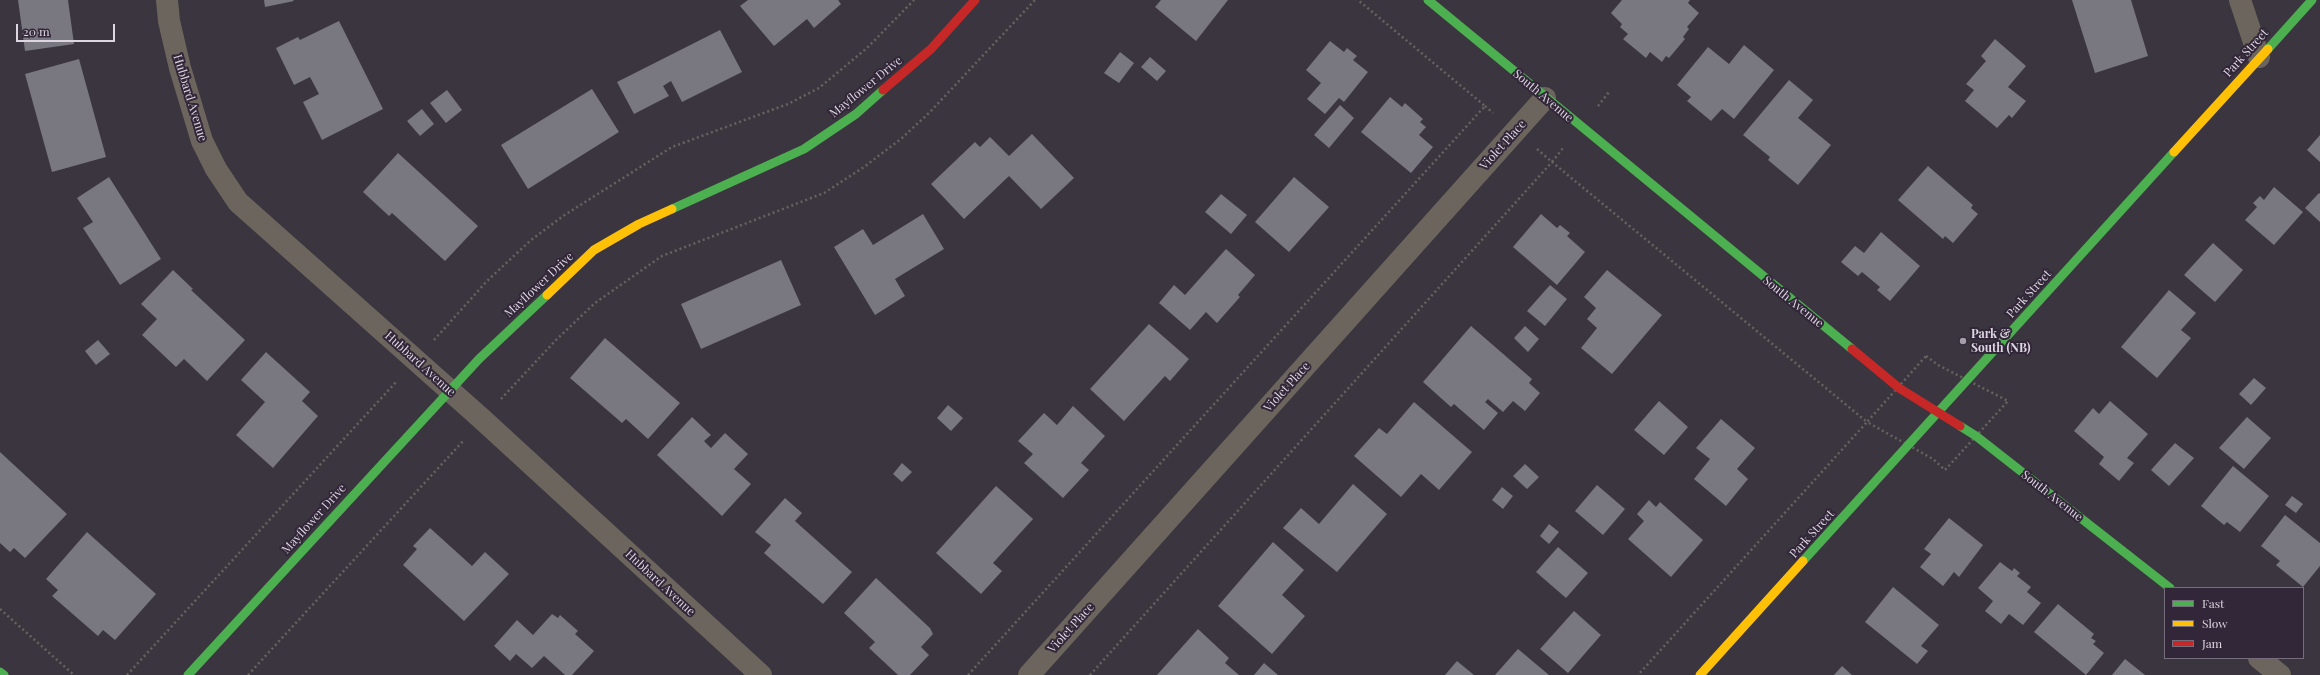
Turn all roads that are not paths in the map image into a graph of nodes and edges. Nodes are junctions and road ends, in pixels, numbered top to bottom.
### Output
1 (167, 0) edge
2 (975, 0) edge
3 (1428, 0) edge
4 (2240, 0) edge
5 (2312, 0) edge
6 (2259, 57) junction
7 (1545, 98) junction
8 (449, 390) junction
9 (1938, 413) junction
10 (2169, 587) edge
11 (2260, 659) edge
12 (0, 672) edge
13 (4, 675) edge
14 (188, 675) edge
15 (761, 675) edge
16 (1029, 675) edge
17 (1700, 675) edge
18 (2280, 675) edge

1 - 8 street, Hubbard Avenue
2 - 8 street, Mayflower Drive
3 - 7 street, South Avenue
4 - 6 street
5 - 6 street, Park Street
6 - 9 street, Park Street
7 - 9 street, South Avenue
7 - 16 street, Violet Place
8 - 14 street, Mayflower Drive
8 - 15 street, Hubbard Avenue
9 - 10 street, South Avenue
9 - 17 street, Park Street
11 - 18 street
12 - 13 street

